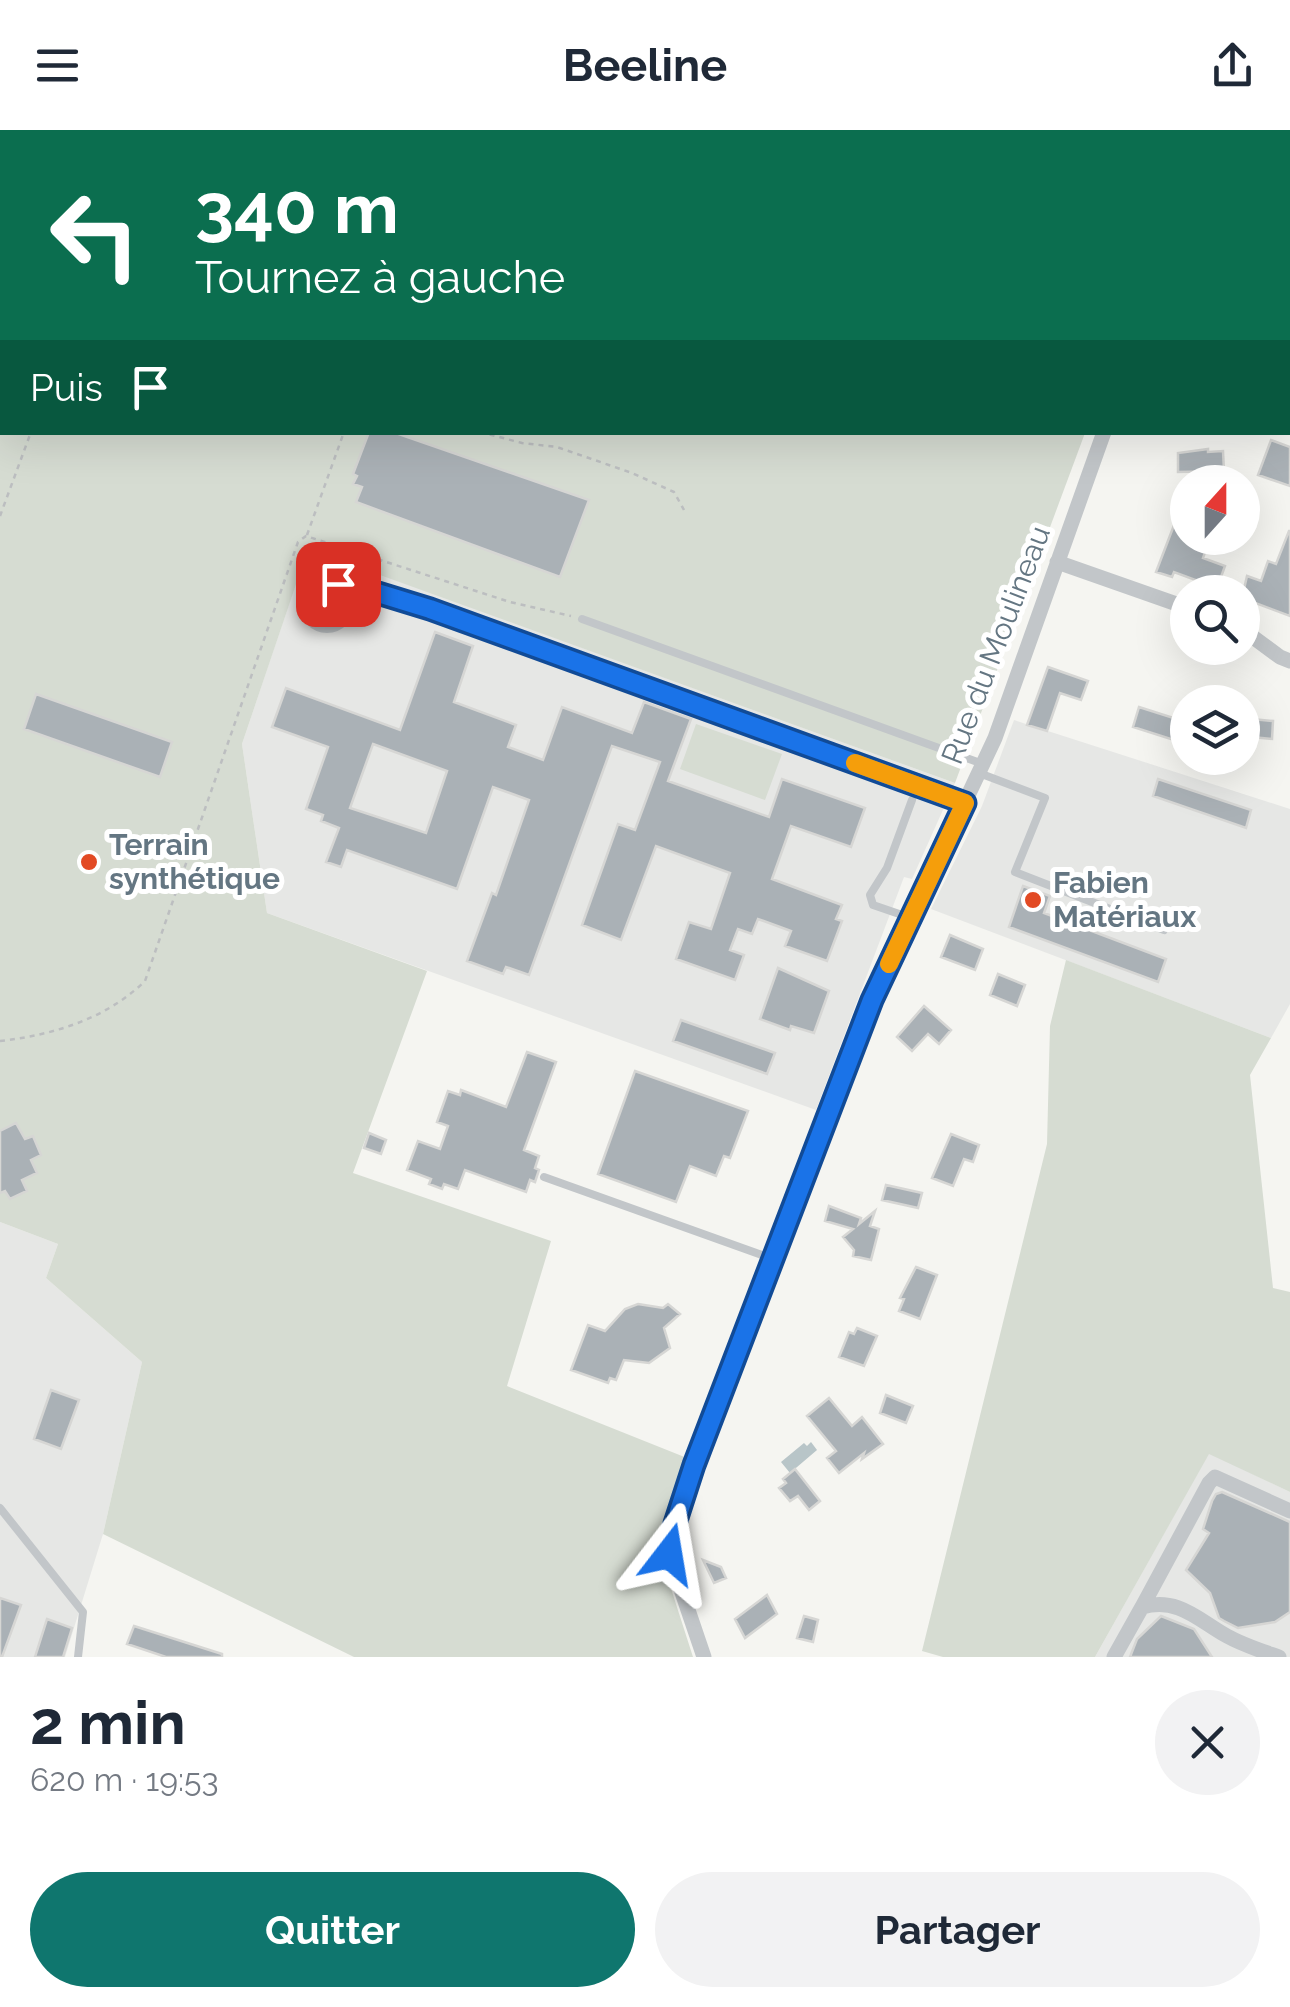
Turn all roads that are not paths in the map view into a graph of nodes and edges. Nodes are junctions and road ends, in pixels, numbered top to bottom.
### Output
1 (1103, 435) edge
2 (1057, 562) junction
3 (349, 594) junction
4 (1170, 602) edge
5 (582, 619) road end
6 (1260, 643) edge
7 (1290, 661) edge
8 (981, 768) junction
9 (912, 800) dead end
10 (965, 803) junction
11 (911, 918) junction
12 (1164, 930) dead end
13 (544, 1177) dead end
14 (773, 1259) junction
15 (0, 1508) edge
16 (1290, 1510) edge
17 (1142, 1607) junction
18 (78, 1657) edge
19 (704, 1657) edge
20 (1114, 1657) edge
21 (1279, 1657) edge

1 - 2 street, Rue du Moulineau
2 - 4 street
2 - 8 street, Rue du Moulineau
3 - 3 lane
3 - 10 lane
5 - 8 lane
6 - 7 street
8 - 10 street, Rue du Moulineau
8 - 12 lane
9 - 11 lane
10 - 11 street, Rue du Moulineau
11 - 14 street, Rue du Moulineau
13 - 14 lane
14 - 19 street, Rue du Moulineau
15 - 18 lane
16 - 17 street
17 - 20 street
17 - 21 street

